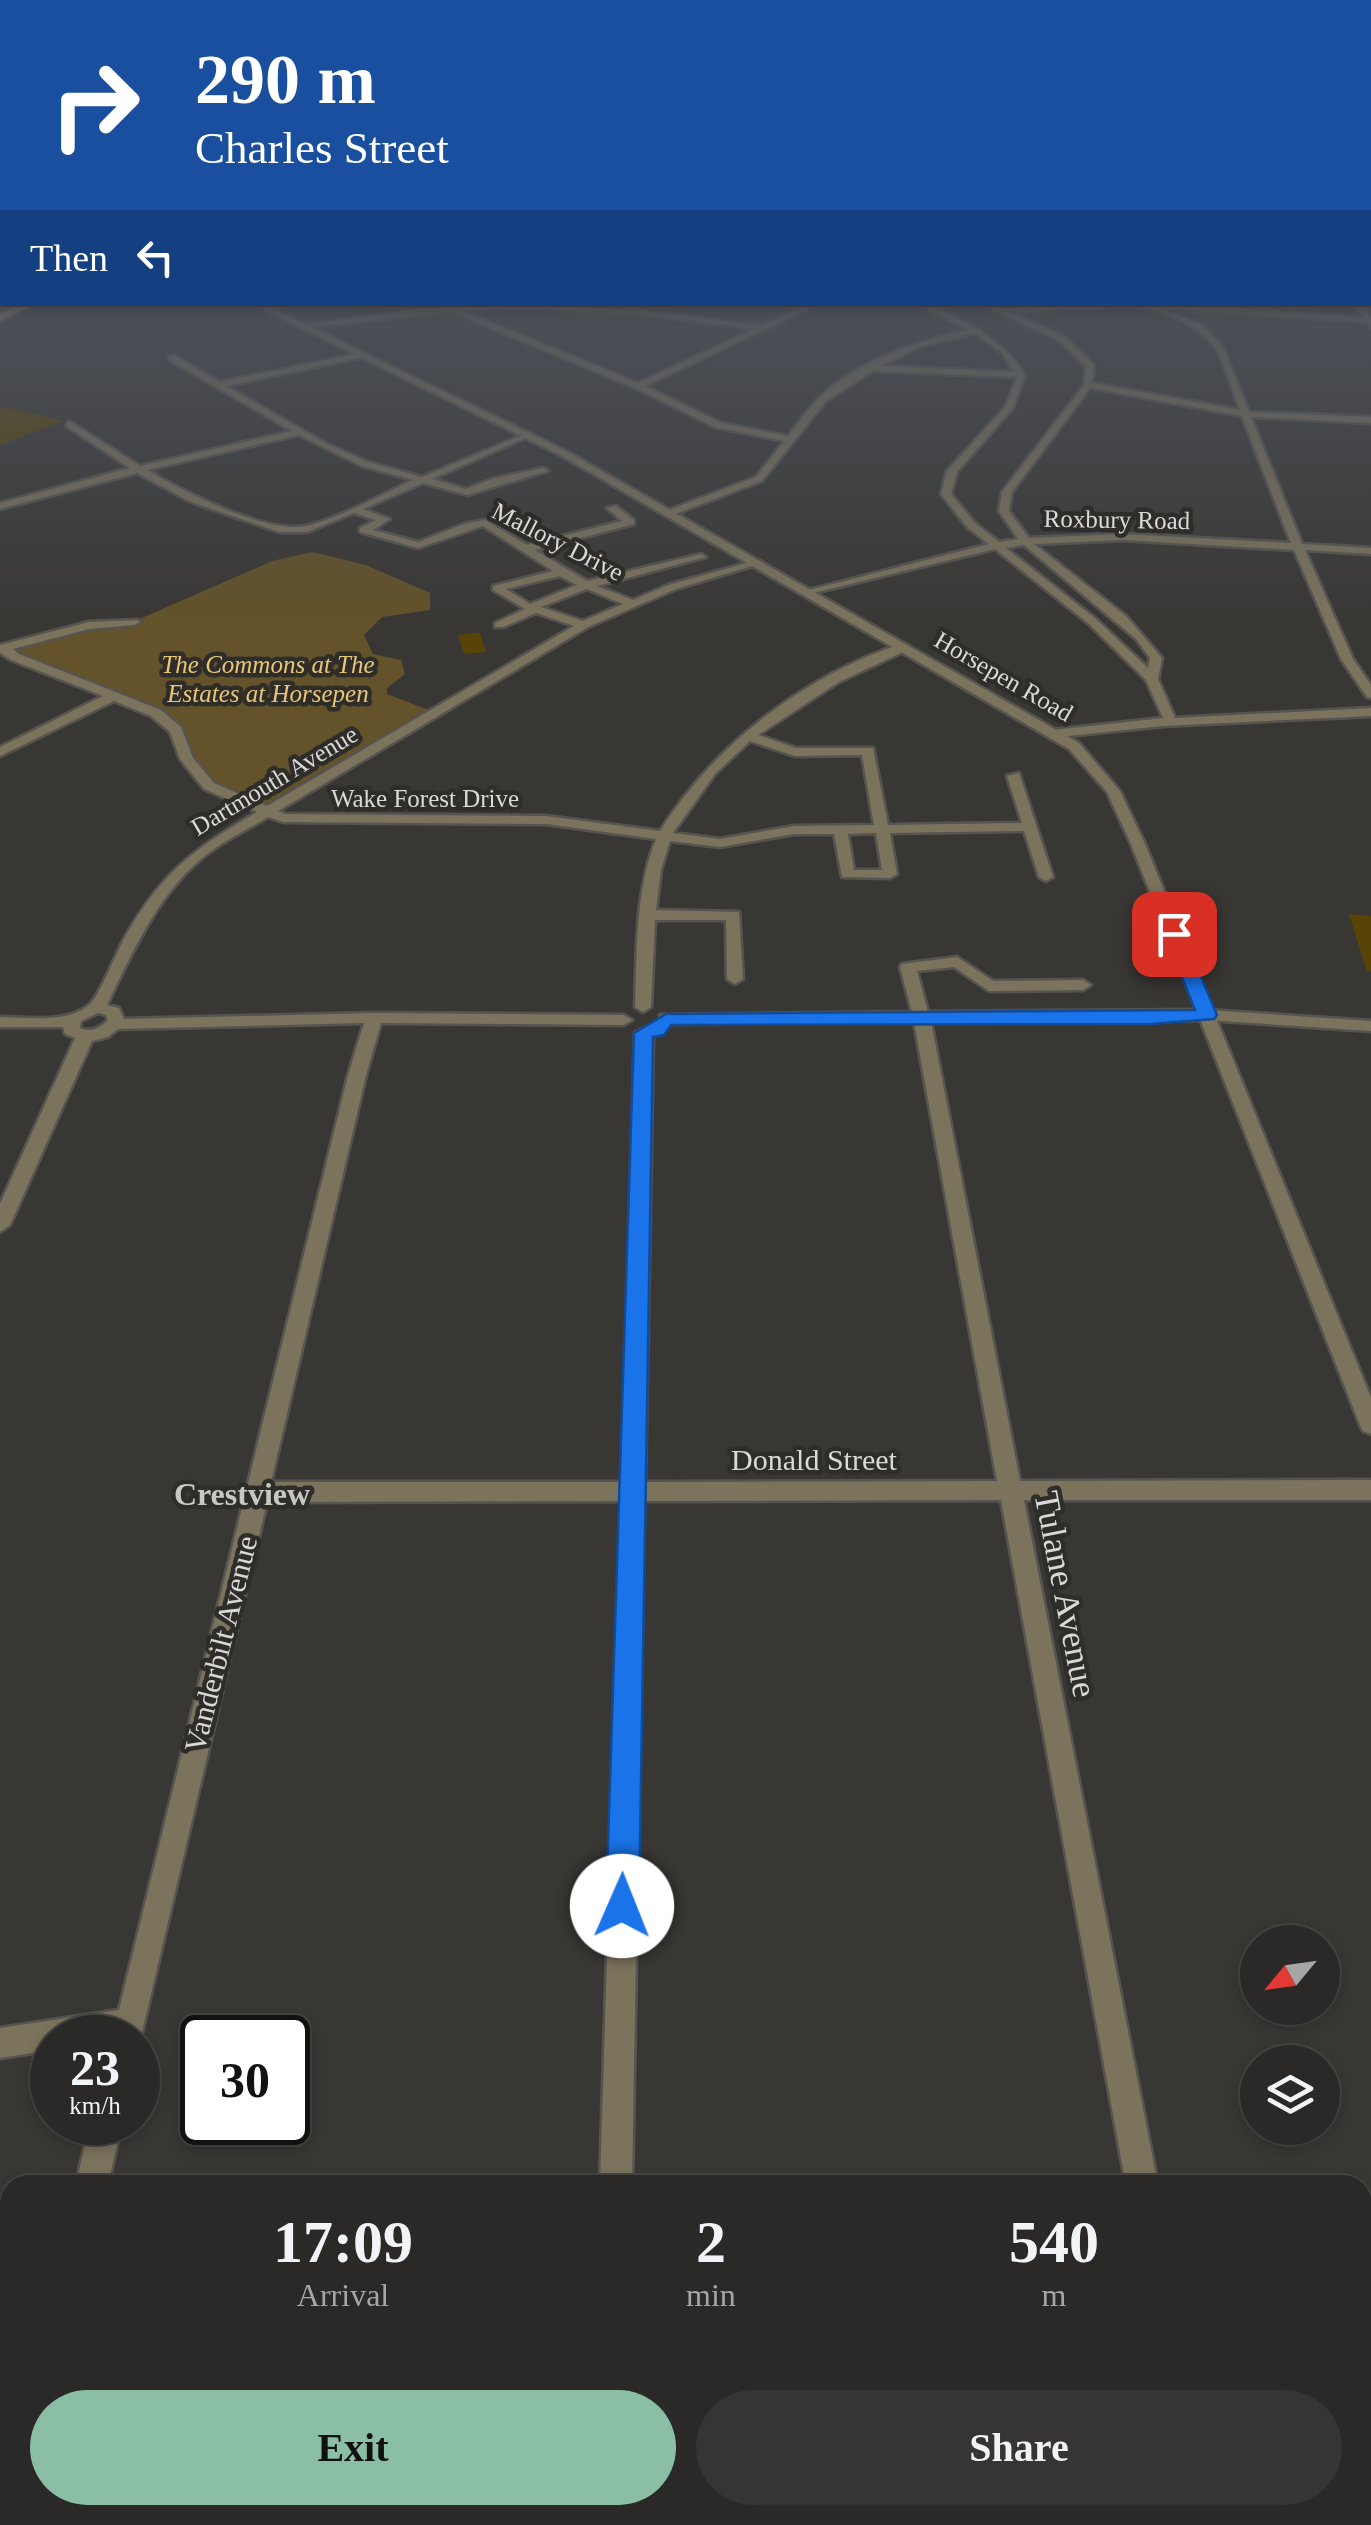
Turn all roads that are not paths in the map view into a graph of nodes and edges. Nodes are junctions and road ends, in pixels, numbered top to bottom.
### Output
1 (224, 388) edge
2 (430, 388) edge
3 (642, 388) edge
4 (837, 388) edge
5 (1018, 388) edge
6 (1086, 388) edge
7 (1103, 388) edge
8 (1235, 388) edge
9 (1246, 414) junction
10 (1371, 420) edge
11 (68, 424) dead end
12 (302, 432) junction
13 (527, 434) junction
14 (792, 440) junction
15 (138, 470) junction
16 (542, 471) dead end
17 (424, 479) junction
18 (0, 506) edge
19 (612, 508) dead end
20 (354, 510) junction
21 (670, 513) junction
22 (1026, 542) junction
23 (998, 546) junction
24 (1300, 548) junction
25 (526, 549) junction
26 (1371, 550) edge
27 (701, 557) dead end
28 (757, 563) junction
29 (562, 572) junction
30 (586, 585) junction
31 (809, 593) junction
32 (631, 603) junction
33 (533, 608) junction
34 (134, 622) dead end
35 (498, 625) dead end
36 (584, 625) junction
37 (903, 647) junction
38 (2, 648) edge
39 (1152, 679) junction
40 (1371, 694) edge
41 (115, 695) junction
42 (1371, 712) edge
43 (1171, 722) junction
44 (1058, 733) junction
45 (750, 737) junction
46 (0, 752) edge
47 (1014, 776) dead end
48 (263, 812) junction
49 (1030, 827) junction
50 (880, 828) junction
51 (840, 829) junction
52 (664, 835) junction
53 (1046, 877) dead end
54 (648, 915) junction
55 (735, 979) dead end
56 (1083, 986) dead end
57 (97, 1008) junction
58 (1207, 1015) junction
59 (921, 1016) junction
60 (374, 1018) junction
61 (644, 1020) junction
62 (0, 1022) edge
63 (114, 1024) junction
64 (1371, 1026) edge
65 (78, 1029) junction
66 (0, 1225) edge
67 (1371, 1425) edge
68 (1010, 1489) junction
69 (634, 1490) junction
70 (1371, 1490) edge
71 (258, 1492) junction
72 (132, 2015) edge
73 (30, 2039) edge
74 (0, 2042) edge
75 (101, 2145) edge
76 (94, 2175) edge
77 (616, 2175) edge
78 (1140, 2175) edge

1 - 12 street
2 - 13 street, Horsepen Road
3 - 14 street
4 - 14 street
5 - 23 street
6 - 22 street
7 - 9 street
8 - 9 street
9 - 10 street
9 - 24 street
11 - 15 street
12 - 15 street
12 - 17 street
13 - 17 street
13 - 21 street, Horsepen Road
14 - 21 street
15 - 18 street
15 - 20 street
16 - 17 street
17 - 20 street
19 - 25 street
20 - 25 street, Mallory Drive
21 - 28 street, Horsepen Road
22 - 23 street, Roxbury Road
22 - 24 street, Roxbury Road
22 - 39 street
23 - 31 street, Roxbury Road
23 - 39 street
24 - 26 street, Roxbury Road
24 - 40 street
25 - 29 street, Mallory Drive
27 - 30 street
28 - 31 street, Horsepen Road
28 - 32 street, Dartmouth Avenue
29 - 30 street, Mallory Drive
29 - 33 street
30 - 32 street, Mallory Drive
30 - 33 street
31 - 37 street, Horsepen Road
32 - 36 street, Dartmouth Avenue
33 - 35 street
33 - 36 street
34 - 38 street
36 - 48 street, Dartmouth Avenue
37 - 44 street, Horsepen Road
37 - 45 street
38 - 41 street, Wake Forest Drive
39 - 43 street
41 - 46 street
41 - 48 street, Wake Forest Drive
42 - 43 street
43 - 44 street
44 - 58 street, Horsepen Road
45 - 50 street
45 - 52 street
47 - 49 street
48 - 52 street, Wake Forest Drive
48 - 57 street, Dartmouth Avenue
49 - 50 street, Wake Forest Drive
49 - 53 street
50 - 51 street, Wake Forest Drive
50 - 51 street
51 - 52 street, Wake Forest Drive
52 - 54 street
54 - 55 street
54 - 61 street
56 - 59 street, Tulane Avenue
57 - 63 street
57 - 65 street
58 - 59 street
58 - 64 street
58 - 67 street, Horsepen Road
59 - 61 street
59 - 68 street, Tulane Avenue
60 - 61 street
60 - 63 street
60 - 71 street, Vanderbilt Avenue
61 - 69 street
62 - 65 street
63 - 65 street
65 - 66 street
68 - 69 street, Donald Street
68 - 70 street, Donald Street
68 - 78 street, Tulane Avenue
69 - 71 street, Donald Street
69 - 77 street
71 - 72 street, Vanderbilt Avenue
73 - 74 street
75 - 76 street

